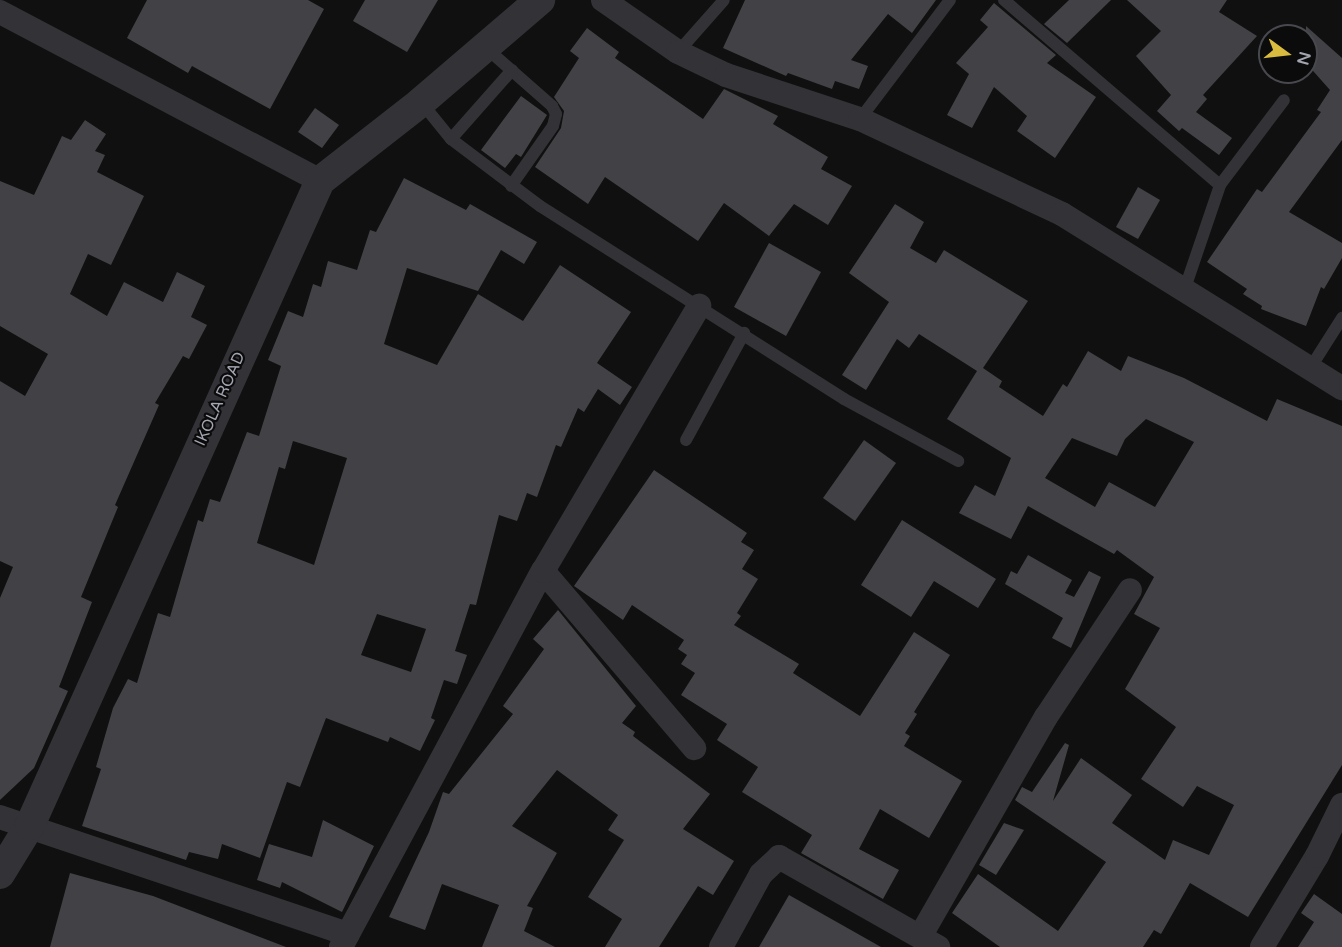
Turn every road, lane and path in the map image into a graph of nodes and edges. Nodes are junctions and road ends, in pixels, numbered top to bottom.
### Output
1 (540, 0) edge
2 (603, 0) edge
3 (724, 0) edge
4 (950, 0) edge
5 (1004, 0) edge
6 (0, 12) edge
7 (486, 48) junction
8 (678, 52) junction
9 (512, 70) junction
10 (1284, 100) dead end
11 (421, 102) junction
12 (860, 119) junction
13 (451, 139) junction
14 (320, 181) junction
15 (1220, 185) junction
16 (511, 186) junction
17 (1183, 293) junction
18 (699, 306) junction
19 (1342, 318) edge
20 (744, 333) junction
21 (1308, 371) junction
22 (1342, 388) edge
23 (686, 440) dead end
24 (958, 461) dead end
25 (543, 571) junction
26 (1130, 590) dead end
27 (694, 748) dead end
28 (1342, 805) edge
29 (0, 817) edge
30 (30, 825) junction
31 (0, 874) edge
32 (345, 941) edge
33 (930, 941) edge
34 (721, 947) edge
35 (1262, 947) edge

1 - 7 street, IKOLA ROAD
2 - 8 street
3 - 8 lane
4 - 12 lane
5 - 15 lane
6 - 14 street
7 - 9 lane
7 - 11 street, IKOLA ROAD
8 - 12 street
9 - 13 lane
9 - 16 lane
10 - 15 lane
11 - 13 lane
11 - 14 street, IKOLA ROAD
12 - 17 street
13 - 16 lane
14 - 30 street, IKOLA ROAD
15 - 17 lane
16 - 18 lane
17 - 21 street
18 - 20 lane
18 - 25 street
19 - 21 lane
20 - 23 lane
20 - 24 lane
21 - 22 street
25 - 27 street
25 - 32 street
26 - 33 street
28 - 35 street
29 - 30 street
30 - 31 street, IKOLA ROAD
30 - 32 street
33 - 34 street

